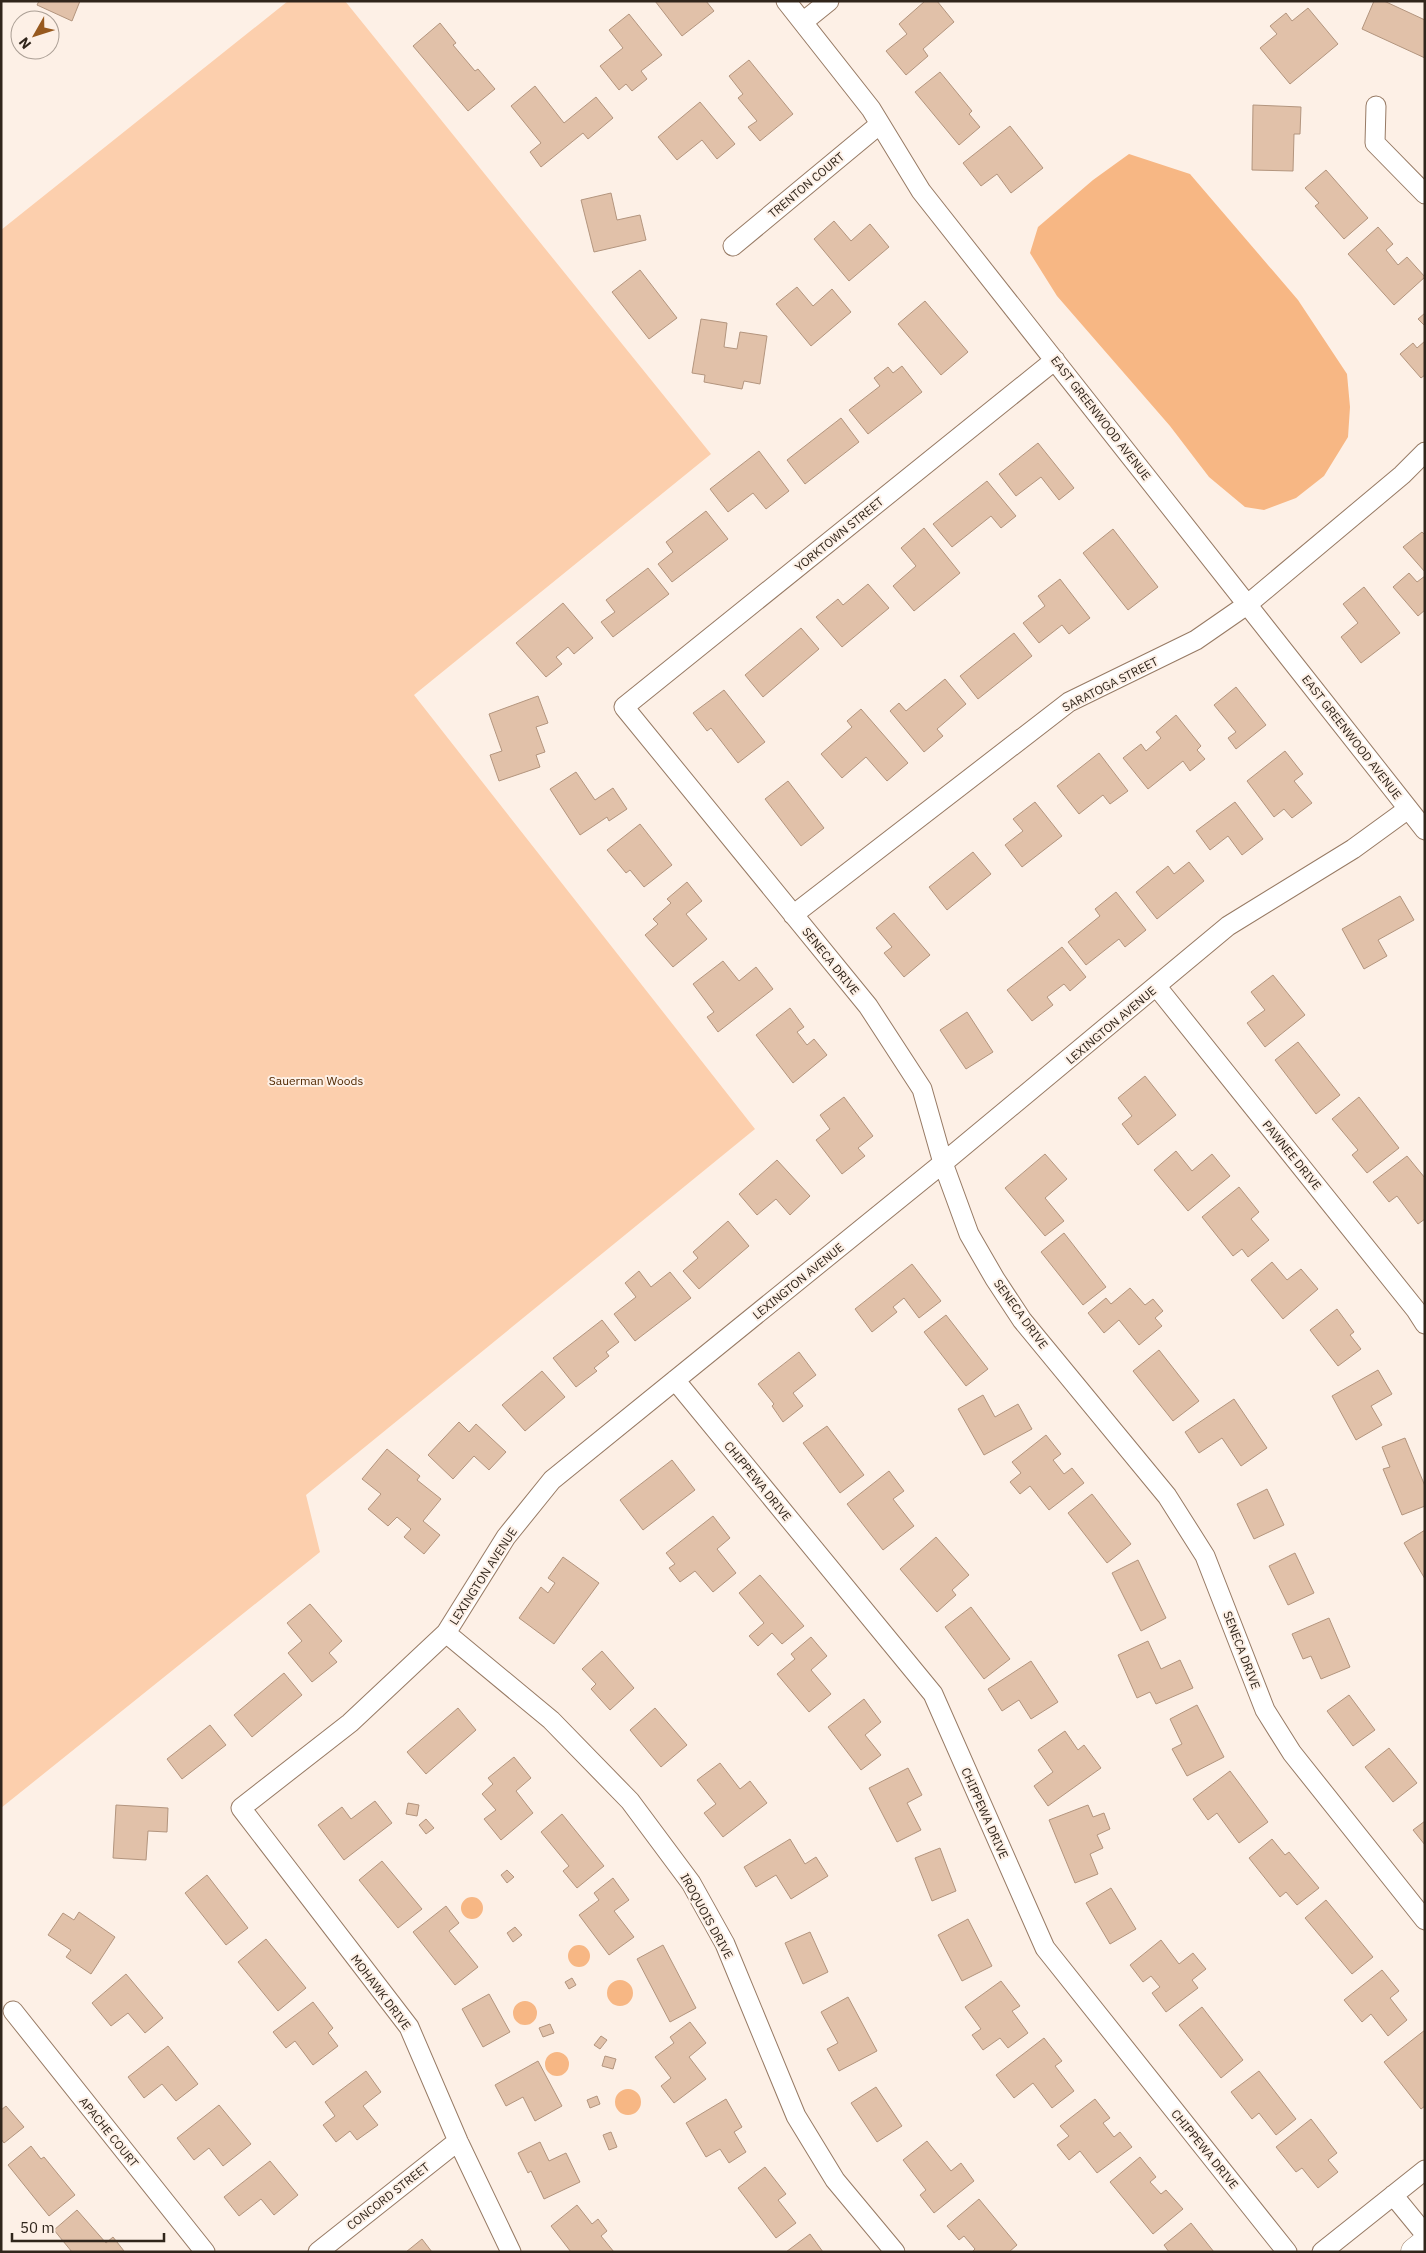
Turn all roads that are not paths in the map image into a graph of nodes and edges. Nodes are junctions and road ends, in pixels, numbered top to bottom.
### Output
1 (786, 1) edge
2 (830, 1) edge
3 (803, 22) junction
4 (1376, 106) dead end
5 (880, 124) junction
6 (1425, 194) edge
7 (733, 246) dead end
8 (1055, 360) junction
9 (1425, 452) edge
10 (1248, 604) junction
11 (624, 707) joint
12 (1408, 809) junction
13 (1425, 830) edge
14 (793, 914) junction
15 (1157, 987) junction
16 (943, 1164) junction
17 (1425, 1324) edge
18 (674, 1380) junction
19 (446, 1633) junction
20 (241, 1808) joint
21 (1425, 1920) edge
22 (13, 2011) dead end
23 (458, 2141) junction
24 (1425, 2170) edge
25 (1393, 2195) junction
26 (1425, 2234) edge
27 (1425, 2244) edge
28 (205, 2252) edge
29 (318, 2252) edge
30 (512, 2252) edge
31 (895, 2252) edge
32 (1287, 2252) edge
33 (1322, 2252) edge
34 (1415, 2252) edge

1 - 3 street, EAST GREENWOOD AVENUE
2 - 3 street
3 - 5 street, EAST GREENWOOD AVENUE
4 - 6 street
5 - 7 street, TRENTON COURT
5 - 8 street, EAST GREENWOOD AVENUE
8 - 10 street, EAST GREENWOOD AVENUE
8 - 11 street, YORKTOWN STREET
9 - 10 street, SARATOGA STREET
10 - 12 street, EAST GREENWOOD AVENUE
10 - 14 street, SARATOGA STREET
11 - 14 street, SENECA DRIVE
12 - 13 street, EAST GREENWOOD AVENUE
12 - 15 street, LEXINGTON AVENUE
14 - 16 street, SENECA DRIVE
15 - 16 street, LEXINGTON AVENUE
15 - 17 street, PAWNEE DRIVE
16 - 18 street, LEXINGTON AVENUE
16 - 21 street, SENECA DRIVE
18 - 19 street, LEXINGTON AVENUE
18 - 32 street, CHIPPEWA DRIVE
19 - 20 street, LEXINGTON AVENUE
19 - 31 street, IROQUOIS DRIVE
20 - 23 street, MOHAWK DRIVE
22 - 28 street, APACHE COURT
23 - 29 street, CONCORD STREET
23 - 30 street, MOHAWK DRIVE
24 - 25 street
25 - 26 street
25 - 33 street
27 - 34 main road

